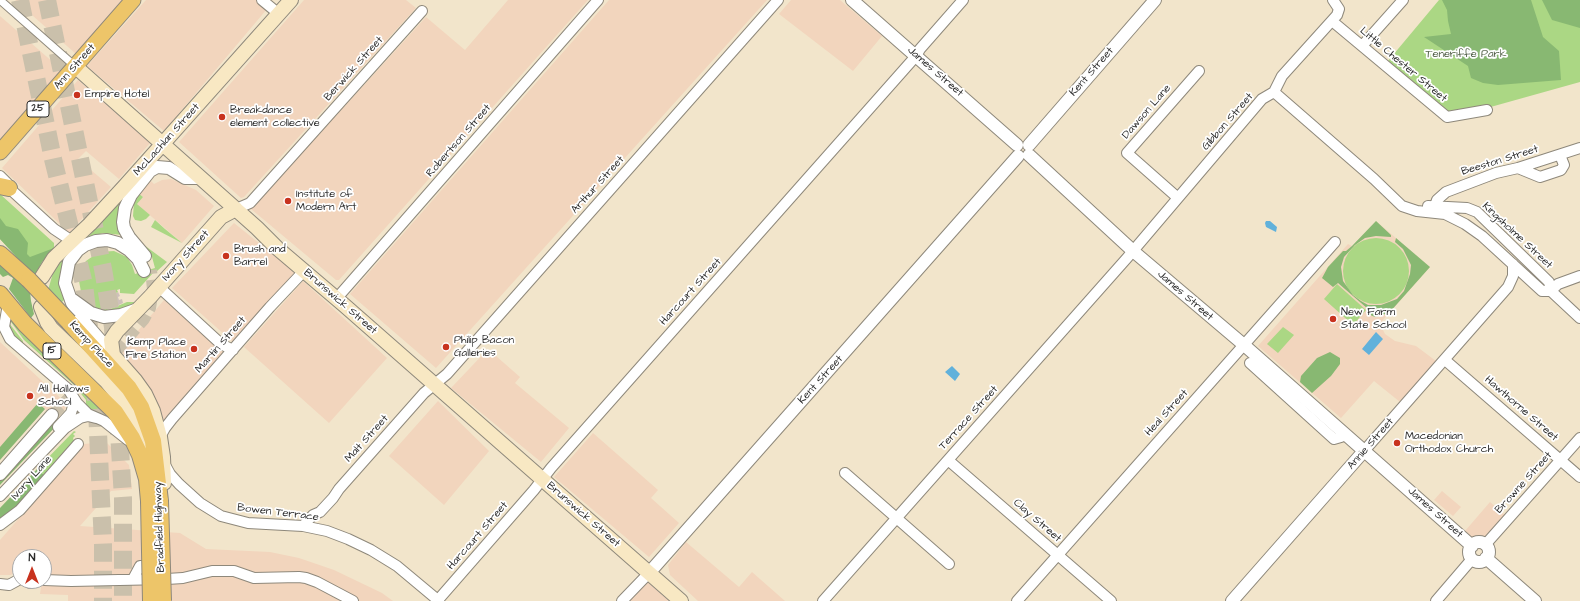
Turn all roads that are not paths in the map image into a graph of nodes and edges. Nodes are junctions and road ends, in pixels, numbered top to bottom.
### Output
1 (0, 0) edge
2 (133, 0) edge
3 (262, 0) edge
4 (291, 0) edge
5 (598, 0) edge
6 (778, 0) edge
7 (852, 0) edge
8 (963, 0) edge
9 (1155, 0) edge
10 (1332, 0) edge
11 (1403, 0) edge
12 (422, 11) dead end
13 (279, 14) junction
14 (1332, 21) junction
15 (1362, 46) junction
16 (916, 56) junction
17 (76, 67) junction
18 (1199, 71) dead end
19 (1274, 92) junction
20 (1487, 110) dead end
21 (163, 145) junction
22 (1580, 148) edge
23 (1023, 150) junction
24 (0, 152) edge
25 (1560, 154) junction
26 (1518, 168) junction
27 (200, 178) junction
28 (3, 183) edge
29 (1178, 198) junction
30 (236, 209) junction
31 (1434, 209) junction
32 (54, 229) junction
33 (72, 241) junction
34 (1335, 242) dead end
35 (1133, 251) junction
36 (60, 252) junction
37 (2, 254) edge
38 (1513, 264) junction
39 (304, 271) junction
40 (1580, 276) edge
41 (35, 279) junction
42 (1528, 280) junction
43 (159, 287) junction
44 (1508, 287) junction
45 (1551, 291) junction
46 (69, 297) junction
47 (337, 298) junction
48 (4, 299) edge
49 (41, 307) dead end
50 (140, 307) junction
51 (1580, 318) edge
52 (1244, 345) junction
53 (233, 350) junction
54 (114, 355) junction
55 (1445, 360) junction
56 (1250, 363) dead end
57 (434, 384) junction
58 (75, 400) junction
59 (98, 418) junction
60 (1344, 434) junction
61 (160, 437) junction
62 (1580, 438) edge
63 (78, 444) dead end
64 (137, 447) junction
65 (1364, 451) junction
66 (160, 458) junction
67 (948, 460) junction
68 (1560, 460) junction
69 (0, 464) edge
70 (144, 466) junction
71 (845, 473) dead end
72 (0, 474) edge
73 (1580, 477) edge
74 (542, 479) junction
75 (0, 488) edge
76 (0, 496) edge
77 (157, 501) junction
78 (320, 512) junction
79 (897, 518) junction
80 (0, 525) edge
81 (303, 526) junction
82 (320, 530) junction
83 (1485, 545) junction
84 (1472, 546) junction
85 (1058, 554) junction
86 (1486, 558) junction
87 (1472, 559) junction
88 (950, 564) dead end
89 (649, 572) junction
90 (52, 580) edge
91 (12, 583) edge
92 (0, 584) edge
93 (439, 600) edge
94 (152, 601) edge
95 (163, 601) edge
96 (353, 601) edge
97 (622, 601) edge
98 (681, 601) edge
99 (823, 601) edge
100 (1017, 601) edge
101 (1111, 601) edge
102 (1232, 601) edge
103 (1436, 601) edge
104 (1535, 601) edge

1 - 17 street, Brunswick Street
2 - 17 main road, Ann Street / 25
3 - 13 street
4 - 13 main road, McLachlan Street
5 - 47 street, Robertson Street
6 - 57 street, Arthur Street
7 - 16 street, James Street
8 - 16 street, Harcourt Street
9 - 23 street, Kent Street
10 - 14 street, Gibbon Street
11 - 15 street
12 - 30 street, Berwick Street
13 - 21 main road, McLachlan Street
14 - 15 street, Little Chester Street
14 - 19 street, Gibbon Street
15 - 20 street, Little Chester Street
16 - 23 street, James Street
16 - 74 street, Harcourt Street
17 - 21 main road, Brunswick Street
17 - 24 main road, Ann Street / 25
18 - 29 street, Dawson Lane
19 - 29 street, Gibbon Street
19 - 31 street
21 - 27 main road, Brunswick Street
21 - 33 main road, McLachlan Street
22 - 25 street, Beeston Street
23 - 35 street, James Street
23 - 89 street, Kent Street
25 - 26 street, Beeston Street
25 - 26 street
26 - 31 street, Beeston Street
27 - 30 main road, Brunswick Street
27 - 46 street, Ivory Street
28 - 32 street
29 - 35 street, Gibbon Street
30 - 39 main road, Brunswick Street
30 - 43 main road, Ivory Street
31 - 38 street, Kingsholme Street
31 - 45 street, Kingsholme Street
32 - 33 street
32 - 36 street
33 - 36 main road, McLachlan Street
34 - 52 street, Heal Street
35 - 52 street, James Street
35 - 67 street, Terrace Street
36 - 41 main road, McLachlan Street
37 - 41 highway, Kemp Place / 15
38 - 42 street, Kingsholme Street
38 - 44 street, Annie Street
39 - 47 main road, Brunswick Street
39 - 53 street, Martin Street
40 - 45 street
41 - 66 highway, Kemp Place / 15, bridge
42 - 44 street, Annie Street
42 - 45 street, Kingsholme Street
43 - 50 main road, Ivory Street
43 - 53 street
44 - 55 street, Annie Street
45 - 51 street, Kingsholme Street
46 - 50 street, Ivory Street
46 - 54 street, Kemp Place
47 - 57 main road, Brunswick Street
48 - 58 street
48 - 64 highway, 15
49 - 70 main road
50 - 54 main road, Ivory Street
52 - 60 street, James Street
52 - 85 street, Heal Street
53 - 61 street, Martin Street
54 - 61 main road, Kemp Place
55 - 65 street, Annie Street
55 - 68 street, Hawthorne Street
56 - 60 street
57 - 74 main road, Brunswick Street
57 - 78 street, Malt Street
58 - 59 street
58 - 75 street
59 - 64 street
59 - 76 street
60 - 65 street, James Street
61 - 66 main road, Kemp Place
62 - 68 street, Browne Street
63 - 80 street, Ivory Lane
64 - 70 highway, 15
65 - 84 street, James Street
65 - 102 street, Annie Street
66 - 77 highway, Bradfield Highway / 15
66 - 81 street, Bowen Terrace
67 - 79 street, Terrace Street
67 - 85 street, Clay Street
68 - 73 street, Hawthorne Street
68 - 83 street, Browne Street
69 - 72 street
70 - 77 highway, Bradfield Highway / 15
71 - 79 street
74 - 89 main road, Brunswick Street
74 - 93 street, Harcourt Street
77 - 94 highway, Bradfield Highway / 15, bridge
77 - 95 highway, Bradfield Highway / 15, bridge
78 - 81 street, Malt Street
78 - 82 street
79 - 88 street
79 - 99 street, Terrace Street
81 - 82 street, Bowen Terrace
82 - 93 street, Bowen Terrace
83 - 84 street
83 - 86 street
84 - 87 street
85 - 100 street, Heal Street
85 - 101 street, Clay Street
86 - 87 street
86 - 104 street
87 - 103 street
89 - 97 street, Kent Street
89 - 98 main road, Brunswick Street
90 - 96 street
91 - 92 street

